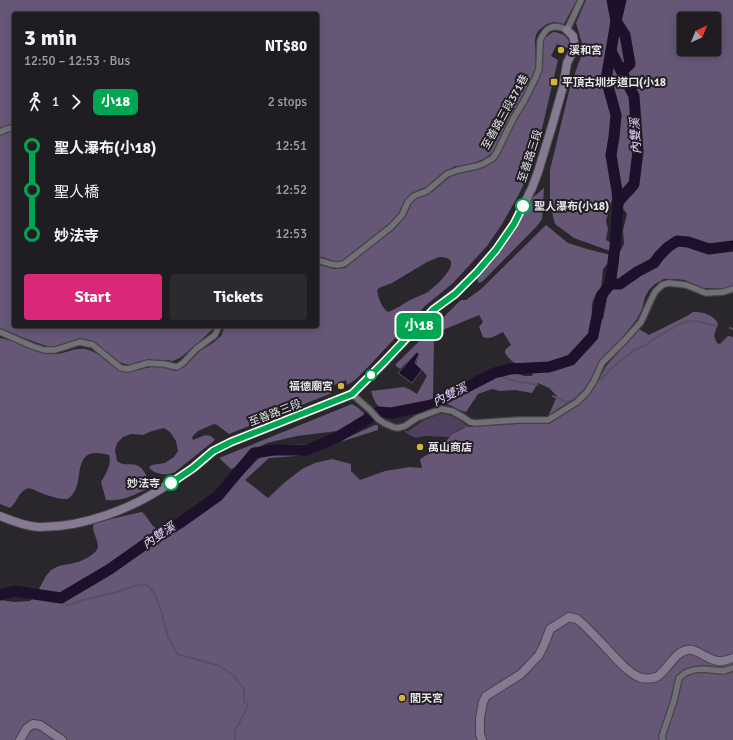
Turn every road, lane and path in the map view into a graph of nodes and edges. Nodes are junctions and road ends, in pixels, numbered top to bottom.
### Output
1 (581, 0) edge
2 (568, 30) junction
3 (12, 128) edge
4 (0, 132) edge
5 (319, 260) edge
6 (733, 289) edge
7 (218, 328) edge
8 (0, 332) edge
9 (352, 394) junction
10 (0, 516) edge
11 (733, 658) edge
12 (733, 668) edge
13 (20, 740) edge
14 (62, 740) edge
15 (482, 740) edge
16 (663, 740) edge

1 - 2 street
2 - 5 street, 至善路三段371巷
2 - 9 street, 至善路三段
3 - 4 street
6 - 9 street
7 - 8 street
9 - 10 street, 至善路三段
11 - 15 street
12 - 16 street
13 - 14 street

